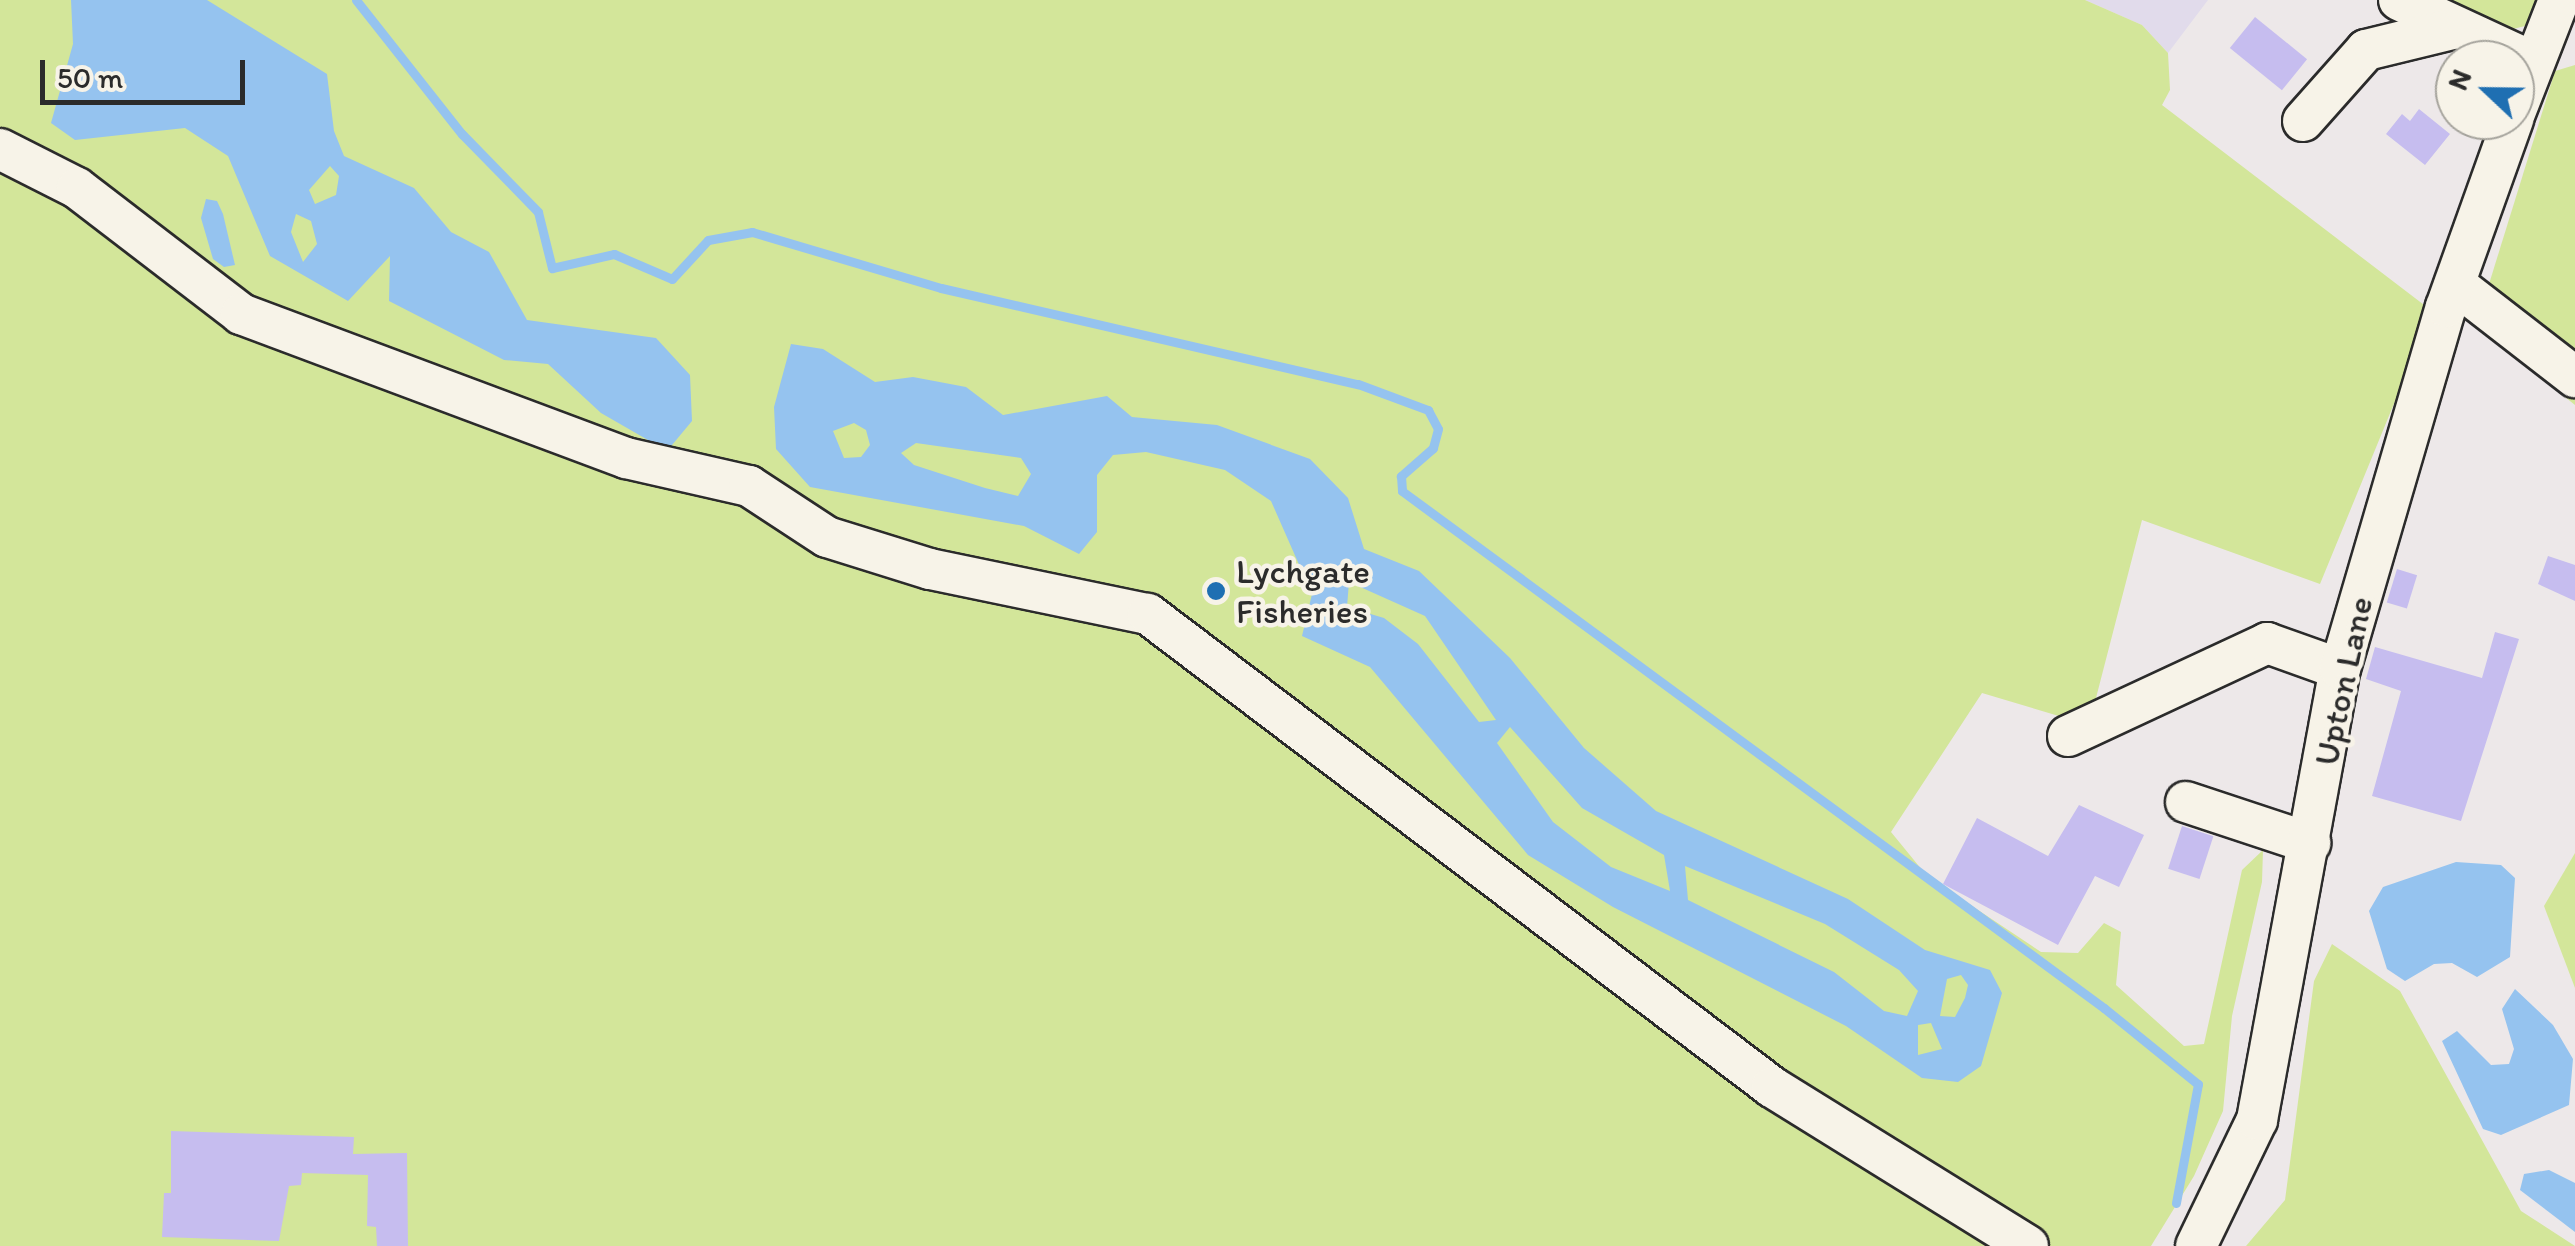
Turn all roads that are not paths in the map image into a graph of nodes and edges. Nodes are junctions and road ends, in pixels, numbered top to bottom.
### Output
1 (2400, 0) edge
2 (2559, 0) edge
3 (2456, 28) junction
4 (2483, 40) edge
5 (2535, 55) edge
6 (2303, 121) dead end
7 (2506, 140) edge
8 (0, 149) edge
9 (2450, 295) junction
10 (2575, 377) edge
11 (2340, 669) junction
12 (2068, 736) dead end
13 (2186, 802) dead end
14 (2310, 843) junction
15 (2028, 1246) edge
16 (2196, 1246) edge

1 - 3 street
2 - 5 street, Upton Lane
3 - 4 street
3 - 6 street
7 - 9 street, Upton Lane
8 - 15 street
9 - 10 street
9 - 11 street, Upton Lane
11 - 12 street
11 - 14 street, Upton Lane
13 - 14 street
14 - 16 street, Upton Lane

